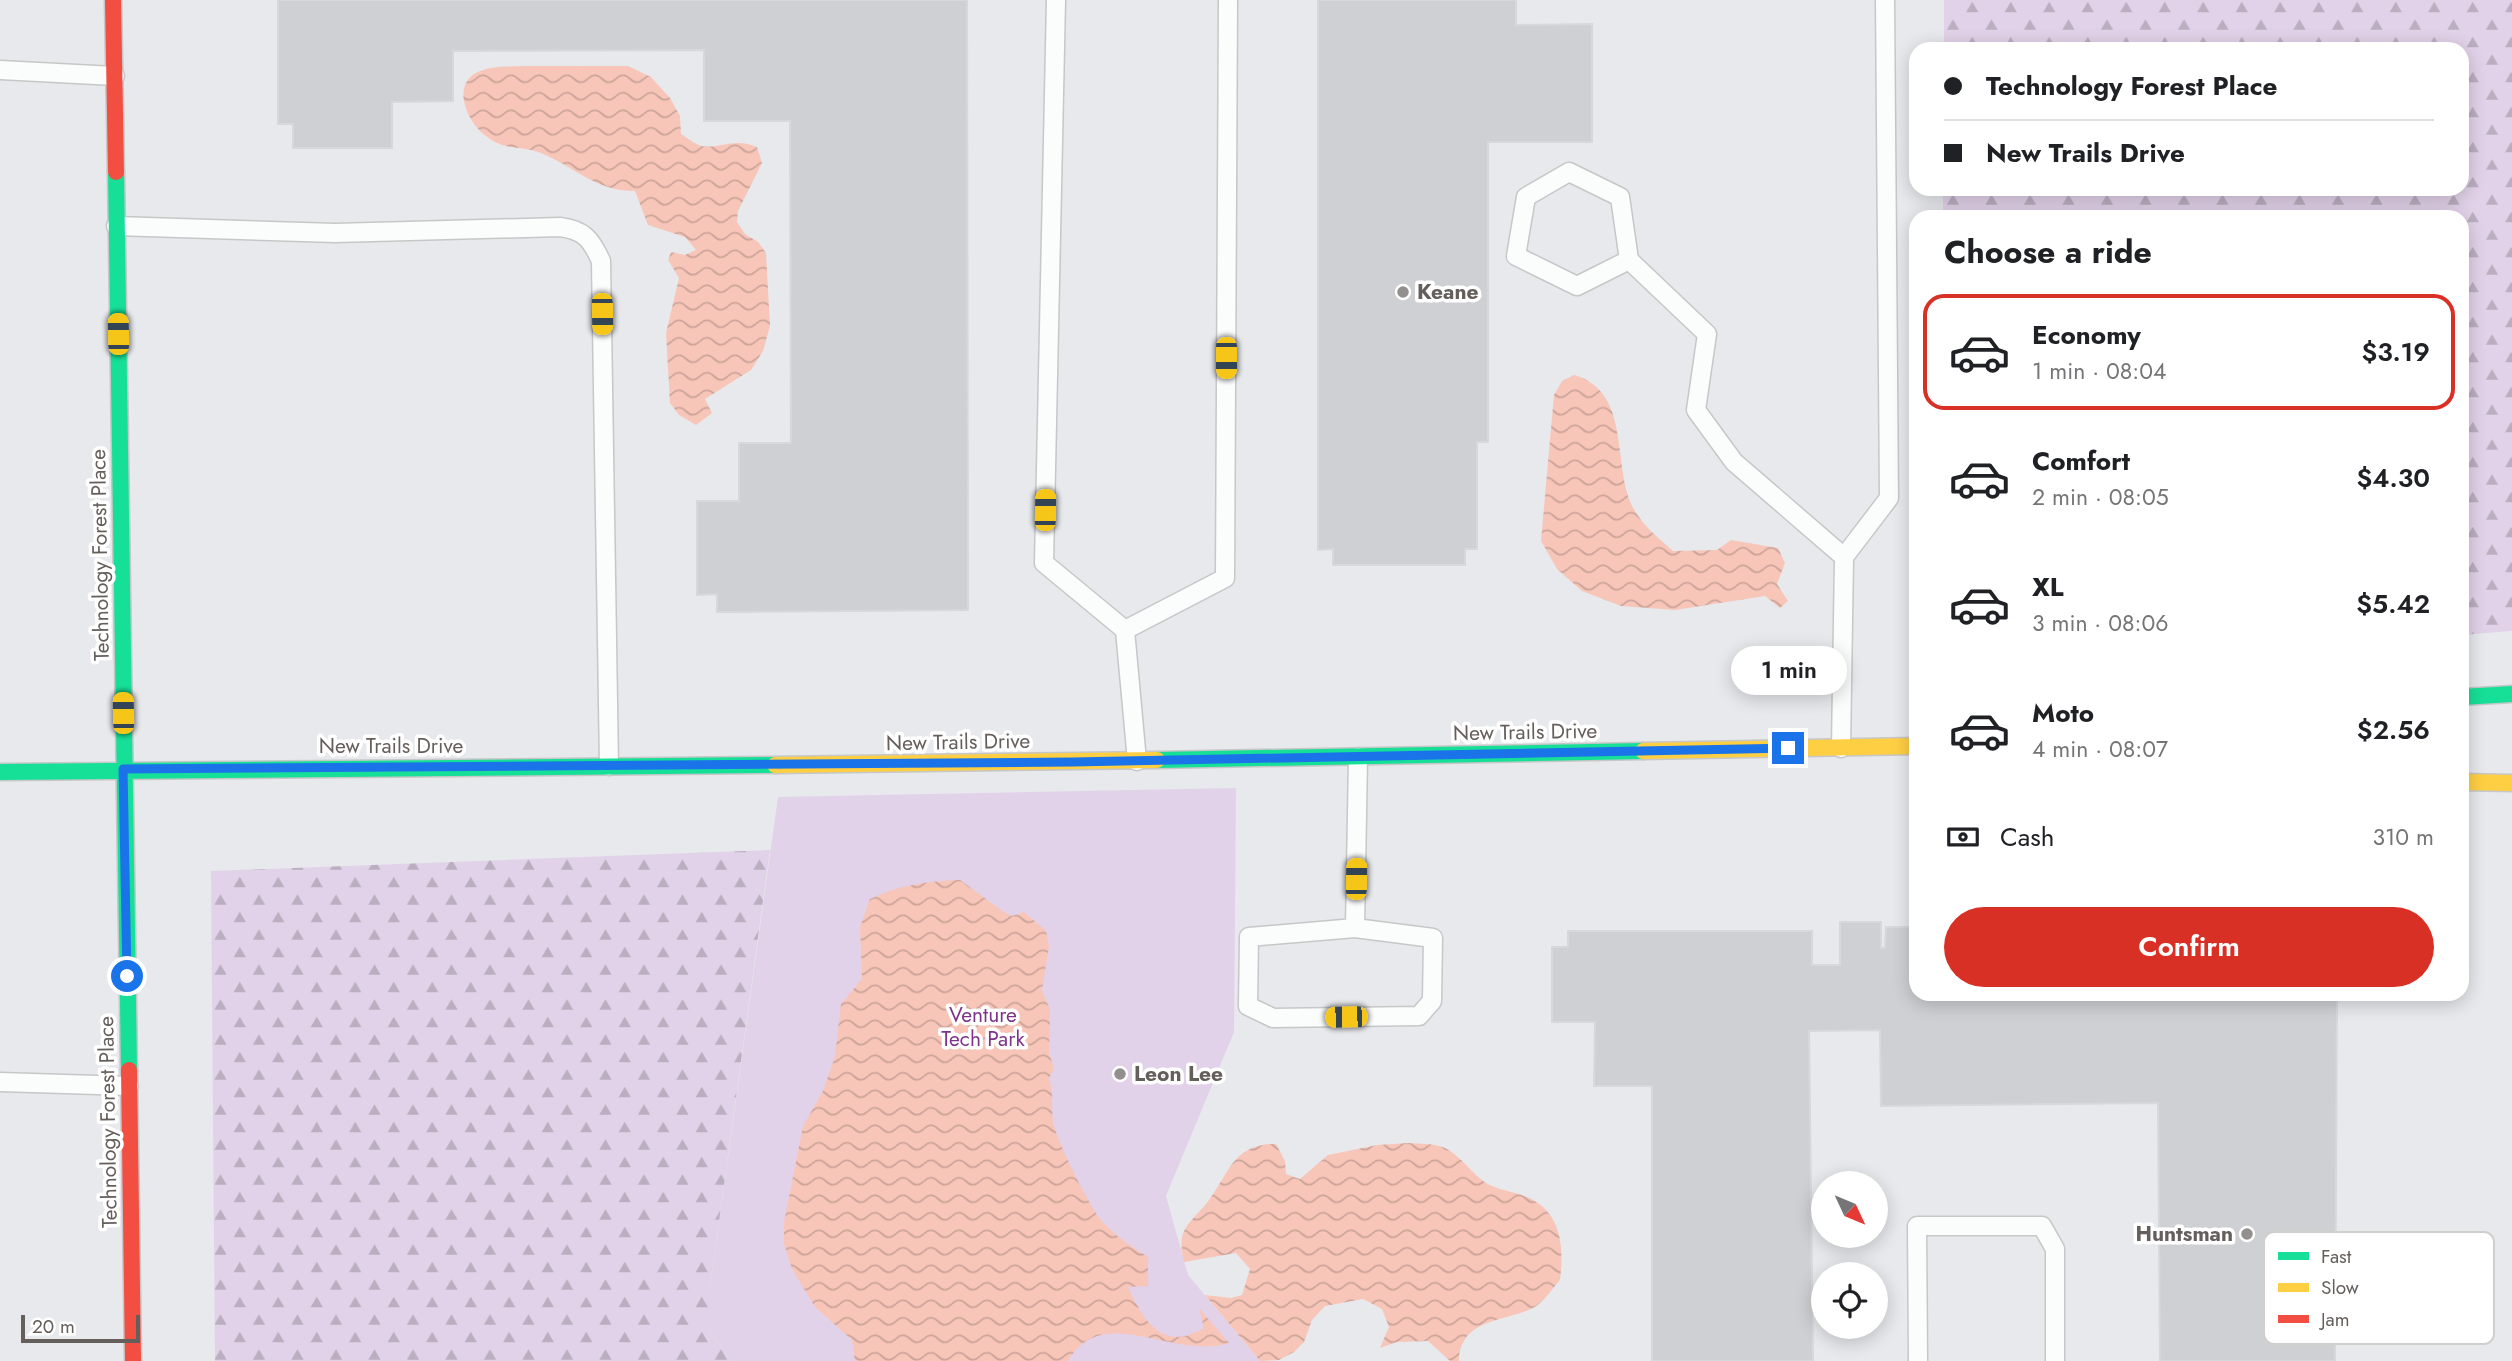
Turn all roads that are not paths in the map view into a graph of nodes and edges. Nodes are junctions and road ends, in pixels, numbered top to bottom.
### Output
1 (113, 0) edge
2 (1056, 0) edge
3 (1228, 0) edge
4 (1885, 0) edge
5 (0, 70) edge
6 (115, 76) junction
7 (117, 226) junction
8 (1629, 260) junction
9 (1844, 557) junction
10 (1125, 630) junction
11 (2512, 694) edge
12 (2469, 696) edge
13 (1909, 746) edge
14 (1841, 747) junction
15 (1358, 757) junction
16 (1137, 761) junction
17 (609, 766) junction
18 (123, 769) junction
19 (0, 772) edge
20 (2469, 782) edge
21 (2512, 783) edge
22 (1355, 928) junction
23 (0, 1082) edge
24 (129, 1086) junction
25 (133, 1361) edge
26 (1918, 1361) edge
27 (2055, 1361) edge

1 - 6 street, Technology Forest Place
2 - 10 lane
3 - 10 lane
4 - 9 lane
5 - 6 lane
6 - 7 street, Technology Forest Place
7 - 17 lane
7 - 18 street, Technology Forest Place
8 - 8 lane
8 - 9 lane
9 - 14 lane
10 - 16 lane
11 - 12 street
13 - 14 street, New Trails Drive
14 - 15 street, New Trails Drive
15 - 16 street, New Trails Drive
15 - 22 lane
16 - 17 street, New Trails Drive
17 - 18 street, New Trails Drive
18 - 19 street, New Trails Drive
18 - 24 street, Technology Forest Place
20 - 21 street
22 - 22 lane
23 - 24 lane
24 - 25 street, Technology Forest Place
26 - 27 lane

